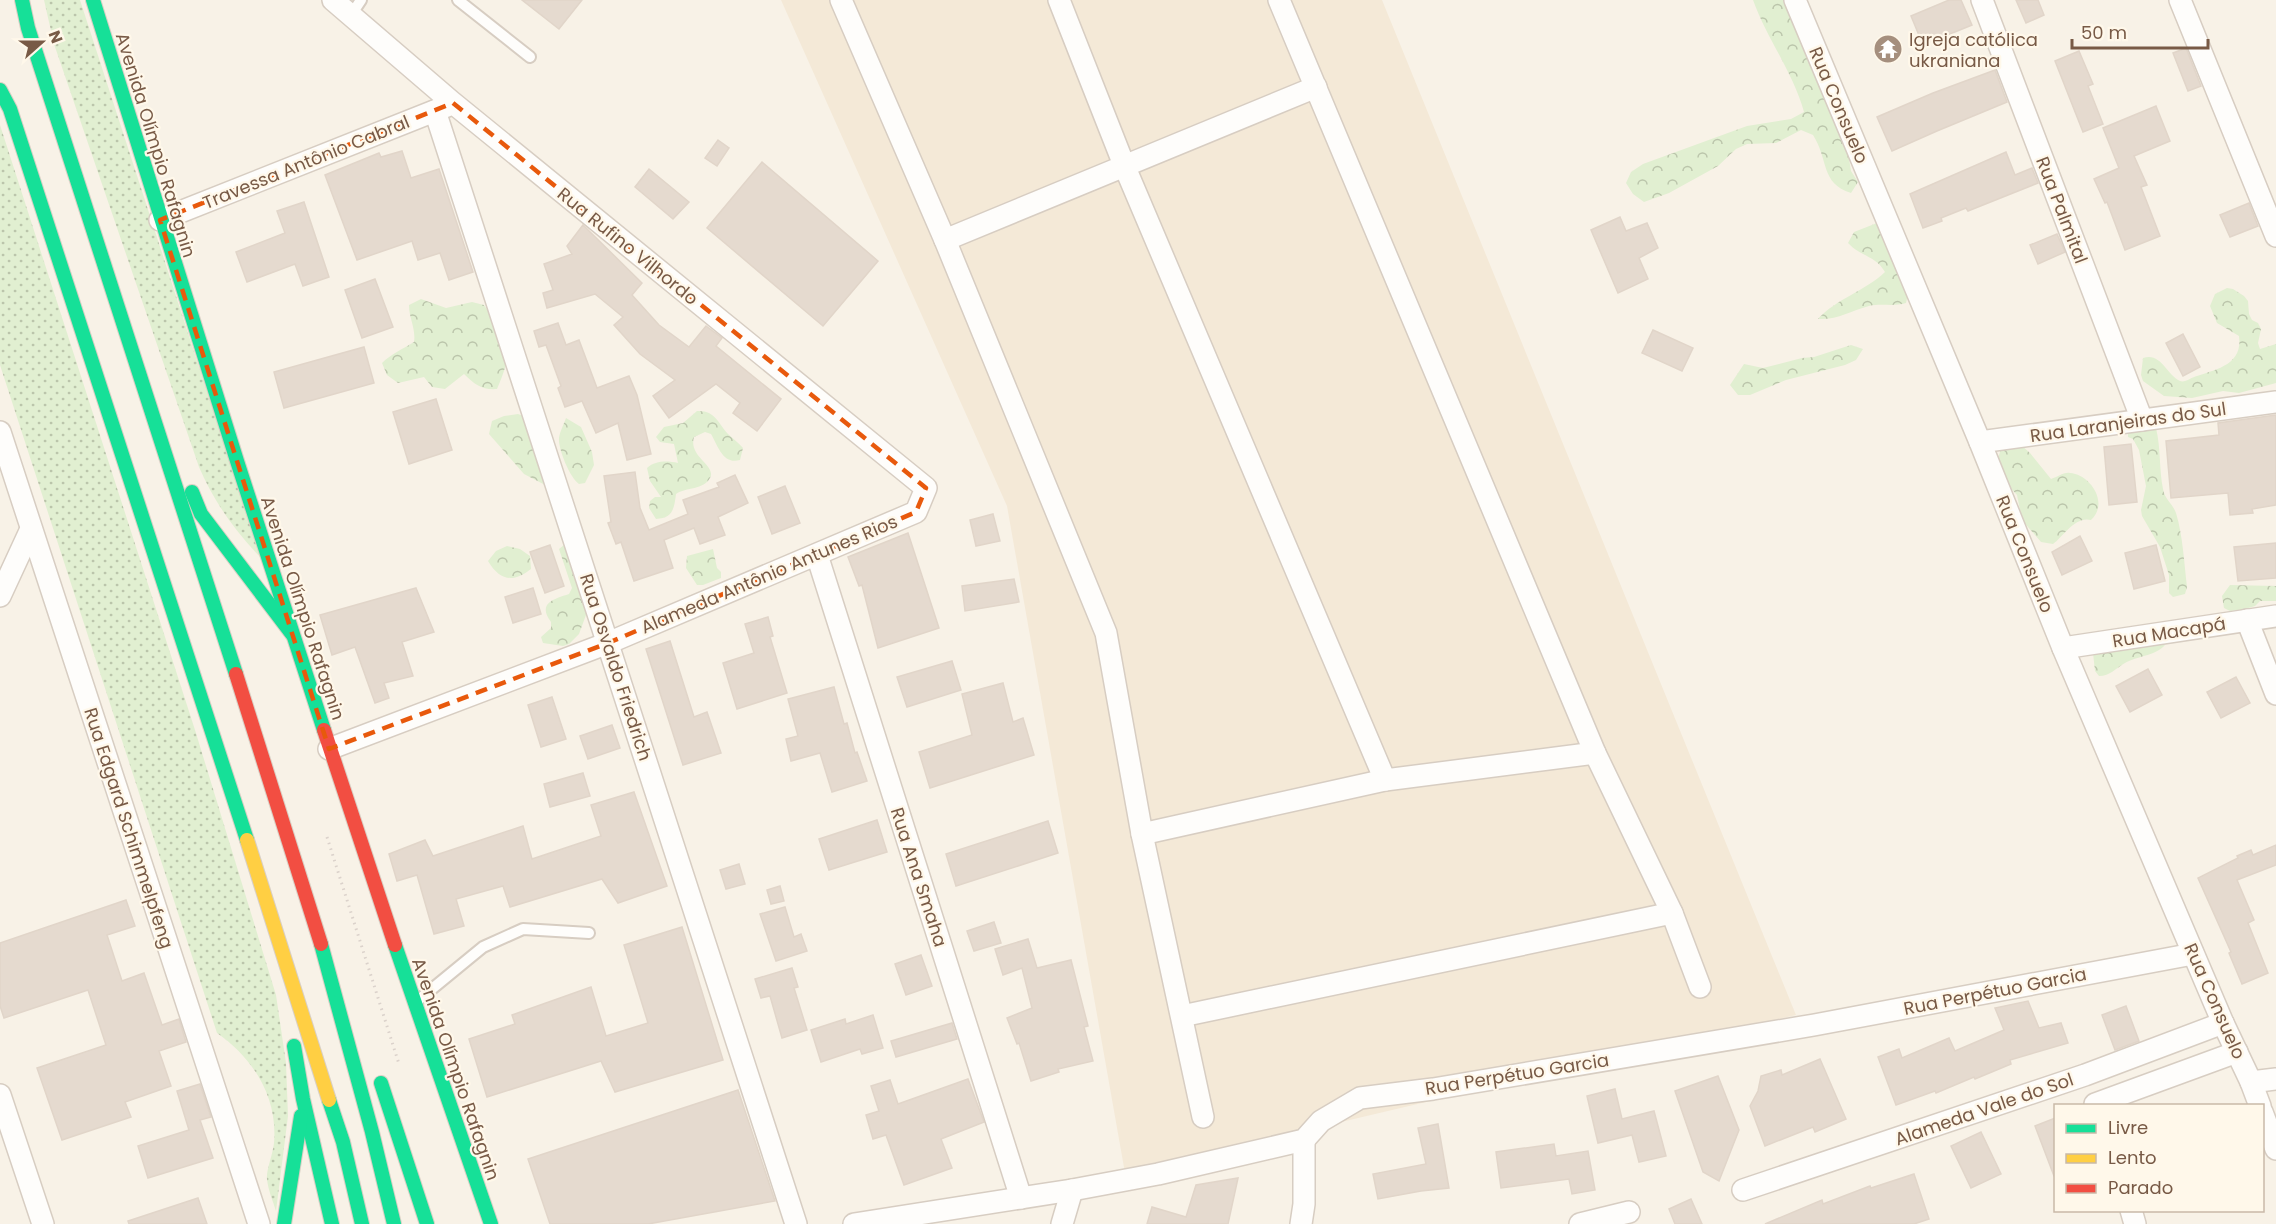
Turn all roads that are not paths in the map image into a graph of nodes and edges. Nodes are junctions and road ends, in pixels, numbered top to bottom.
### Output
1 (22, 0) edge
2 (93, 0) edge
3 (333, 0) edge
4 (458, 0) edge
5 (842, 0) edge
6 (1059, 0) edge
7 (1279, 0) edge
8 (1795, 0) edge
9 (1982, 0) edge
10 (2180, 0) edge
11 (356, 7) edge
12 (530, 57) dead end
13 (1316, 87) junction
14 (0, 90) edge
15 (444, 107) junction
16 (1124, 165) junction
17 (160, 220) junction
18 (2276, 236) edge
19 (945, 240) junction
20 (120, 312) junction
21 (2276, 402) edge
22 (2142, 420) junction
23 (0, 432) edge
24 (1980, 442) junction
25 (926, 488) joint
26 (31, 529) junction
27 (817, 555) junction
28 (0, 596) edge
29 (2276, 616) edge
30 (2247, 620) junction
31 (292, 634) junction
32 (608, 642) junction
33 (2063, 648) junction
34 (2276, 694) edge
35 (329, 749) junction
36 (1595, 753) junction
37 (1385, 780) junction
38 (1142, 834) junction
39 (311, 908) junction
40 (1672, 913) junction
41 (589, 933) dead end
42 (277, 941) junction
43 (2193, 954) junction
44 (344, 976) dead end
45 (1700, 987) dead end
46 (414, 1004) junction
47 (1182, 1017) junction
48 (2223, 1023) junction
49 (2237, 1052) junction
50 (377, 1073) dead end
51 (2085, 1075) junction
52 (2276, 1079) edge
53 (2252, 1082) junction
54 (0, 1095) edge
55 (303, 1099) junction
56 (2095, 1104) edge
57 (2098, 1104) edge
58 (2259, 1104) edge
59 (1203, 1117) dead end
60 (2264, 1117) edge
61 (1304, 1140) junction
62 (2276, 1149) edge
63 (1072, 1190) junction
64 (1743, 1190) dead end
65 (1021, 1198) junction
66 (1629, 1212) dead end
67 (1607, 1221) edge
68 (43, 1224) edge
69 (259, 1224) edge
70 (284, 1224) edge
71 (332, 1224) edge
72 (362, 1224) edge
73 (394, 1224) edge
74 (427, 1224) edge
75 (491, 1224) edge
76 (796, 1224) edge
77 (854, 1224) edge
78 (1062, 1224) edge
79 (1301, 1224) edge
80 (1580, 1224) edge

1 - 20 main road
2 - 17 main road, Avenida Olímpio Rafagnin
3 - 11 street, Rua Rufino Vilhordo
4 - 12 lane
5 - 19 street
6 - 16 street
7 - 13 street
8 - 24 street, Rua Consuelo
9 - 22 street, Rua Palmital
10 - 18 street
11 - 15 street, Rua Rufino Vilhordo
13 - 16 street
13 - 36 street
14 - 42 main road
15 - 17 street, Travessa Antônio Cabral
15 - 25 street, Rua Rufino Vilhordo
15 - 32 street, Rua Osvaldo Friedrich
16 - 19 street
16 - 37 street
17 - 31 main road, Avenida Olímpio Rafagnin
19 - 38 street
20 - 31 main road
20 - 39 main road
21 - 22 street, Rua Laranjeiras do Sul
22 - 24 street, Rua Laranjeiras do Sul
23 - 26 street, Rua Edgard Schimmelpfeng
24 - 33 street, Rua Consuelo
25 - 27 street, Alameda Antônio Antunes Rios
26 - 28 street
26 - 69 street, Rua Edgard Schimmelpfeng
27 - 32 street, Alameda Antônio Antunes Rios
27 - 65 street, Rua Ana Smaha
29 - 30 street, Rua Macapá
30 - 33 street, Rua Macapá
30 - 34 street
31 - 35 main road, Avenida Olímpio Rafagnin
32 - 35 street, Alameda Antônio Antunes Rios
32 - 76 street, Rua Osvaldo Friedrich
33 - 43 street, Rua Consuelo
35 - 46 main road, Avenida Olímpio Rafagnin
36 - 37 street
36 - 40 street
37 - 38 street
38 - 47 street
39 - 44 main road
39 - 73 main road
40 - 45 street
40 - 47 street
41 - 46 lane
42 - 55 main road
42 - 72 main road
43 - 48 street, Rua Consuelo
43 - 61 street, Rua Perpétuo Garcia
46 - 75 main road, Avenida Olímpio Rafagnin
47 - 59 street
48 - 49 street, Rua Consuelo
48 - 51 street, Alameda Vale do Sol
49 - 53 street, Rua Consuelo
49 - 57 street, Alameda Vale do Sol
50 - 74 main road
51 - 56 street
51 - 64 street, Alameda Vale do Sol
52 - 53 street
53 - 58 street, Rua Consuelo
54 - 68 street
55 - 70 main road
55 - 71 main road
60 - 62 street
61 - 63 street
61 - 79 street
63 - 65 street
63 - 78 street
65 - 77 street
66 - 67 street
67 - 80 street

